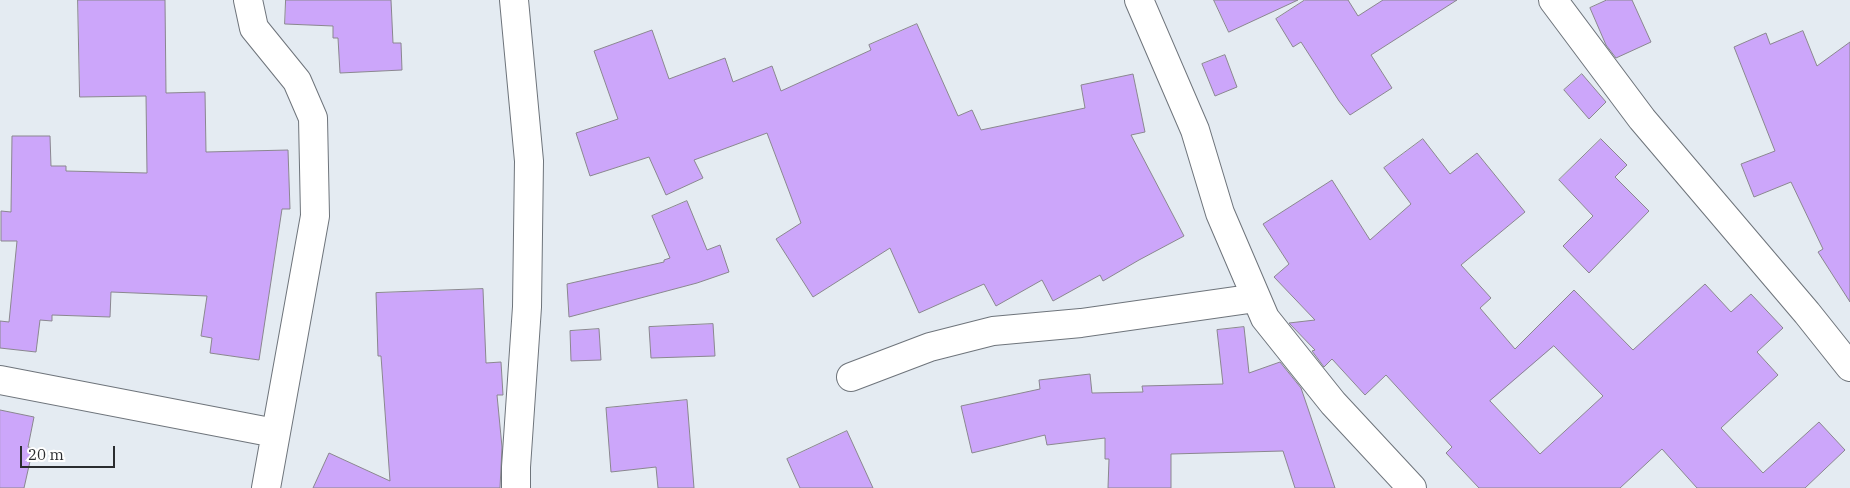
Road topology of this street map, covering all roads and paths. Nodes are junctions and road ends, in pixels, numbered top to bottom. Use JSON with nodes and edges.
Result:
{"nodes":[{"id":1,"x":248,"y":0,"type":"edge"},
{"id":2,"x":514,"y":0,"type":"edge"},
{"id":3,"x":1139,"y":0,"type":"edge"},
{"id":4,"x":1553,"y":0,"type":"edge"},
{"id":5,"x":1256,"y":298,"type":"junction"},
{"id":6,"x":1850,"y":367,"type":"edge"},
{"id":7,"x":851,"y":377,"type":"dead end"},
{"id":8,"x":0,"y":380,"type":"edge"},
{"id":9,"x":275,"y":433,"type":"junction"},
{"id":10,"x":266,"y":488,"type":"edge"},
{"id":11,"x":516,"y":488,"type":"edge"},
{"id":12,"x":1412,"y":488,"type":"edge"}],
"edges":[{"from":1,"to":9,"type":"street"},
{"from":2,"to":11,"type":"street"},
{"from":3,"to":5,"type":"street"},
{"from":4,"to":6,"type":"street"},
{"from":5,"to":7,"type":"street"},
{"from":5,"to":12,"type":"street"},
{"from":8,"to":9,"type":"street"},
{"from":9,"to":10,"type":"street"}]}
